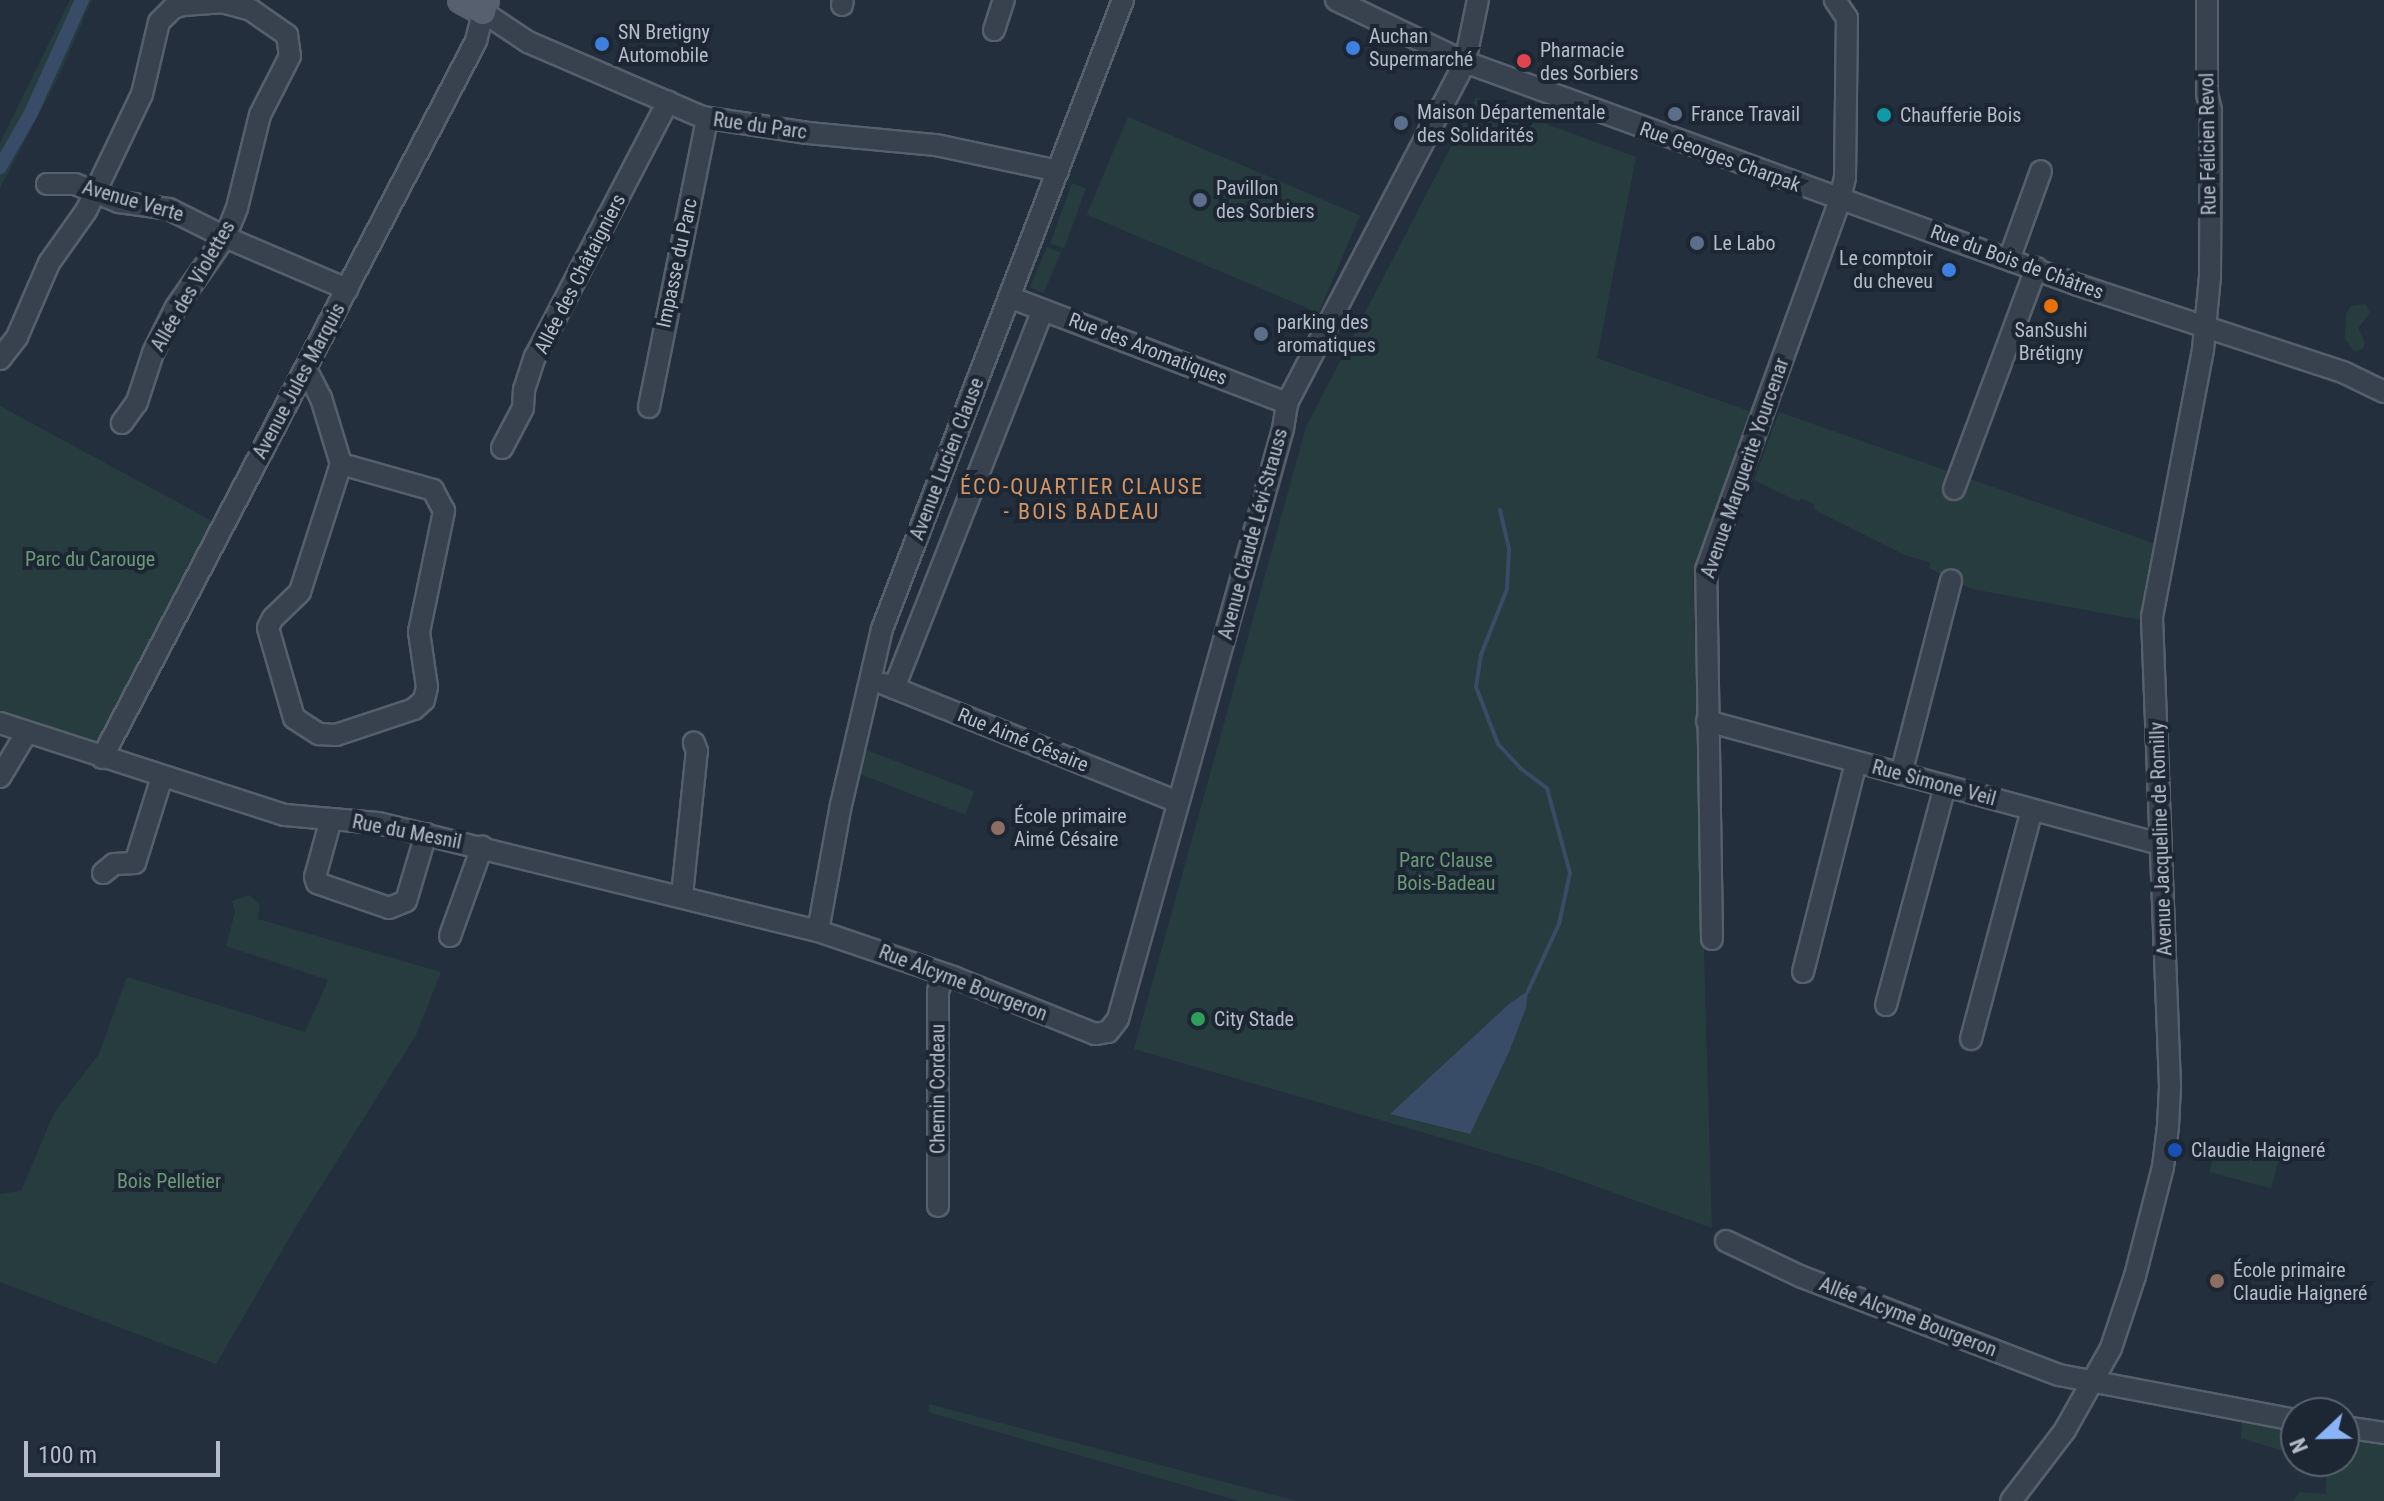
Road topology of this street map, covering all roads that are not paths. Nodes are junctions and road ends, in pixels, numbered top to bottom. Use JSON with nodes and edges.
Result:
{"nodes":[{"id":1,"x":461,"y":0,"type":"edge"},
{"id":2,"x":1004,"y":0,"type":"edge"},
{"id":3,"x":1123,"y":0,"type":"edge"},
{"id":4,"x":1336,"y":0,"type":"edge"},
{"id":5,"x":1478,"y":0,"type":"edge"},
{"id":6,"x":1835,"y":0,"type":"edge"},
{"id":7,"x":2207,"y":0,"type":"edge"},
{"id":8,"x":222,"y":1,"type":"edge"},
{"id":9,"x":484,"y":6,"type":"edge"},
{"id":10,"x":994,"y":30,"type":"dead end"},
{"id":11,"x":1465,"y":62,"type":"junction"},
{"id":12,"x":668,"y":102,"type":"junction"},
{"id":13,"x":707,"y":119,"type":"junction"},
{"id":14,"x":1058,"y":171,"type":"junction"},
{"id":15,"x":2041,"y":171,"type":"dead end"},
{"id":16,"x":47,"y":184,"type":"dead end"},
{"id":17,"x":95,"y":191,"type":"junction"},
{"id":18,"x":1840,"y":199,"type":"junction"},
{"id":19,"x":225,"y":237,"type":"junction"},
{"id":20,"x":2010,"y":257,"type":"junction"},
{"id":21,"x":2036,"y":268,"type":"junction"},
{"id":22,"x":2208,"y":288,"type":"joint"},
{"id":23,"x":347,"y":289,"type":"junction"},
{"id":24,"x":1009,"y":297,"type":"junction"},
{"id":25,"x":1043,"y":310,"type":"junction"},
{"id":26,"x":2204,"y":326,"type":"junction"},
{"id":27,"x":0,"y":359,"type":"edge"},
{"id":28,"x":306,"y":369,"type":"junction"},
{"id":29,"x":2384,"y":392,"type":"edge"},
{"id":30,"x":1287,"y":403,"type":"junction"},
{"id":31,"x":649,"y":407,"type":"dead end"},
{"id":32,"x":122,"y":423,"type":"dead end"},
{"id":33,"x":502,"y":448,"type":"dead end"},
{"id":34,"x":341,"y":464,"type":"junction"},
{"id":35,"x":1954,"y":489,"type":"dead end"},
{"id":36,"x":1951,"y":580,"type":"dead end"},
{"id":37,"x":869,"y":678,"type":"junction"},
{"id":38,"x":894,"y":688,"type":"junction"},
{"id":39,"x":1707,"y":721,"type":"junction"},
{"id":40,"x":0,"y":723,"type":"edge"},
{"id":41,"x":27,"y":732,"type":"junction"},
{"id":42,"x":694,"y":743,"type":"dead end"},
{"id":43,"x":102,"y":758,"type":"junction"},
{"id":44,"x":1856,"y":763,"type":"junction"},
{"id":45,"x":1901,"y":774,"type":"junction"},
{"id":46,"x":0,"y":777,"type":"edge"},
{"id":47,"x":162,"y":777,"type":"junction"},
{"id":48,"x":1945,"y":787,"type":"junction"},
{"id":49,"x":1177,"y":802,"type":"junction"},
{"id":50,"x":2032,"y":810,"type":"junction"},
{"id":51,"x":331,"y":819,"type":"junction"},
{"id":52,"x":426,"y":834,"type":"junction"},
{"id":53,"x":2160,"y":844,"type":"junction"},
{"id":54,"x":482,"y":847,"type":"junction"},
{"id":55,"x":103,"y":873,"type":"dead end"},
{"id":56,"x":682,"y":895,"type":"junction"},
{"id":57,"x":818,"y":931,"type":"junction"},
{"id":58,"x":450,"y":936,"type":"dead end"},
{"id":59,"x":1712,"y":939,"type":"dead end"},
{"id":60,"x":1803,"y":972,"type":"dead end"},
{"id":61,"x":945,"y":974,"type":"junction"},
{"id":62,"x":1886,"y":1005,"type":"dead end"},
{"id":63,"x":1108,"y":1032,"type":"joint"},
{"id":64,"x":1971,"y":1039,"type":"dead end"},
{"id":65,"x":938,"y":1206,"type":"dead end"},
{"id":66,"x":1726,"y":1241,"type":"dead end"},
{"id":67,"x":2093,"y":1383,"type":"junction"},
{"id":68,"x":2280,"y":1417,"type":"edge"},
{"id":69,"x":2360,"y":1429,"type":"edge"},
{"id":70,"x":2384,"y":1433,"type":"edge"},
{"id":71,"x":2011,"y":1501,"type":"edge"}],
"edges":[{"from":1,"to":9,"type":"main road"},
{"from":2,"to":10,"type":"street"},
{"from":3,"to":14,"type":"street","name":"Avenue Lucien Clause"},
{"from":4,"to":11,"type":"street","name":"Rue Georges Charpak"},
{"from":5,"to":11,"type":"street","name":"Avenue Claude Lévi-Strauss"},
{"from":6,"to":18,"type":"street"},
{"from":7,"to":22,"type":"street","name":"Rue Félicien Revol"},
{"from":8,"to":17,"type":"street"},
{"from":8,"to":19,"type":"street","name":"Allée des Violettes"},
{"from":9,"to":12,"type":"street","name":"Rue du Parc"},
{"from":9,"to":23,"type":"street","name":"Avenue Jules Marquis"},
{"from":11,"to":18,"type":"street","name":"Rue Georges Charpak"},
{"from":11,"to":30,"type":"street","name":"Avenue Claude Lévi-Strauss"},
{"from":12,"to":13,"type":"street","name":"Rue du Parc"},
{"from":12,"to":33,"type":"street","name":"Allée des Châtaigniers"},
{"from":13,"to":14,"type":"street","name":"Rue du Parc"},
{"from":13,"to":31,"type":"street","name":"Impasse du Parc"},
{"from":14,"to":24,"type":"street","name":"Avenue Lucien Clause"},
{"from":15,"to":20,"type":"street"},
{"from":16,"to":17,"type":"street","name":"Avenue Verte"},
{"from":17,"to":19,"type":"street","name":"Avenue Verte"},
{"from":17,"to":27,"type":"street"},
{"from":18,"to":20,"type":"street","name":"Rue du Bois de Châtres"},
{"from":18,"to":39,"type":"street","name":"Avenue Marguerite Yourcenar"},
{"from":19,"to":23,"type":"street","name":"Avenue Verte"},
{"from":19,"to":32,"type":"street","name":"Allée des Violettes"},
{"from":20,"to":21,"type":"street","name":"Rue du Bois de Châtres"},
{"from":21,"to":26,"type":"street","name":"Rue du Bois de Châtres"},
{"from":21,"to":35,"type":"street"},
{"from":22,"to":26,"type":"street","name":"Avenue Jacqueline de Romilly"},
{"from":23,"to":28,"type":"street","name":"Avenue Jules Marquis"},
{"from":24,"to":25,"type":"street","name":"Rue des Aromatiques"},
{"from":24,"to":37,"type":"street","name":"Avenue Lucien Clause"},
{"from":25,"to":30,"type":"street","name":"Rue des Aromatiques"},
{"from":25,"to":38,"type":"street"},
{"from":26,"to":29,"type":"street","name":"Rue du Bois de Châtres"},
{"from":26,"to":53,"type":"street","name":"Avenue Jacqueline de Romilly"},
{"from":28,"to":34,"type":"street"},
{"from":28,"to":43,"type":"street","name":"Avenue Jules Marquis"},
{"from":30,"to":49,"type":"street","name":"Avenue Claude Lévi-Strauss"},
{"from":34,"to":34,"type":"street"},
{"from":36,"to":45,"type":"street"},
{"from":37,"to":38,"type":"street","name":"Rue Aimé Césaire"},
{"from":37,"to":57,"type":"street","name":"Avenue Lucien Clause"},
{"from":38,"to":49,"type":"street","name":"Rue Aimé Césaire"},
{"from":39,"to":44,"type":"street","name":"Rue Simone Veil"},
{"from":39,"to":59,"type":"street","name":"Avenue Marguerite Yourcenar"},
{"from":40,"to":41,"type":"street","name":"Rue du Mesnil"},
{"from":41,"to":43,"type":"street","name":"Rue du Mesnil"},
{"from":41,"to":46,"type":"street"},
{"from":42,"to":56,"type":"street"},
{"from":43,"to":47,"type":"street","name":"Rue du Mesnil"},
{"from":44,"to":45,"type":"street","name":"Rue Simone Veil"},
{"from":44,"to":60,"type":"street"},
{"from":45,"to":48,"type":"street","name":"Rue Simone Veil"},
{"from":47,"to":51,"type":"street","name":"Rue du Mesnil"},
{"from":47,"to":55,"type":"street"},
{"from":48,"to":50,"type":"street","name":"Rue Simone Veil"},
{"from":48,"to":62,"type":"street"},
{"from":49,"to":63,"type":"street","name":"Avenue Claude Lévi-Strauss"},
{"from":50,"to":53,"type":"street","name":"Rue Simone Veil"},
{"from":50,"to":64,"type":"street"},
{"from":51,"to":52,"type":"street","name":"Rue du Mesnil"},
{"from":51,"to":52,"type":"street"},
{"from":52,"to":54,"type":"street","name":"Rue du Mesnil"},
{"from":53,"to":67,"type":"street","name":"Avenue Jacqueline de Romilly"},
{"from":54,"to":56,"type":"street","name":"Rue du Mesnil"},
{"from":54,"to":58,"type":"street"},
{"from":56,"to":57,"type":"street","name":"Rue du Mesnil"},
{"from":57,"to":61,"type":"street","name":"Rue Alcyme Bourgeron"},
{"from":61,"to":63,"type":"street","name":"Rue Alcyme Bourgeron"},
{"from":61,"to":65,"type":"street","name":"Chemin Cordeau"},
{"from":66,"to":67,"type":"street","name":"Allée Alcyme Bourgeron"},
{"from":67,"to":68,"type":"street","name":"Allée Alcyme Bourgeron"},
{"from":67,"to":71,"type":"street","name":"Avenue Jacqueline de Romilly"},
{"from":69,"to":70,"type":"street"}]}
